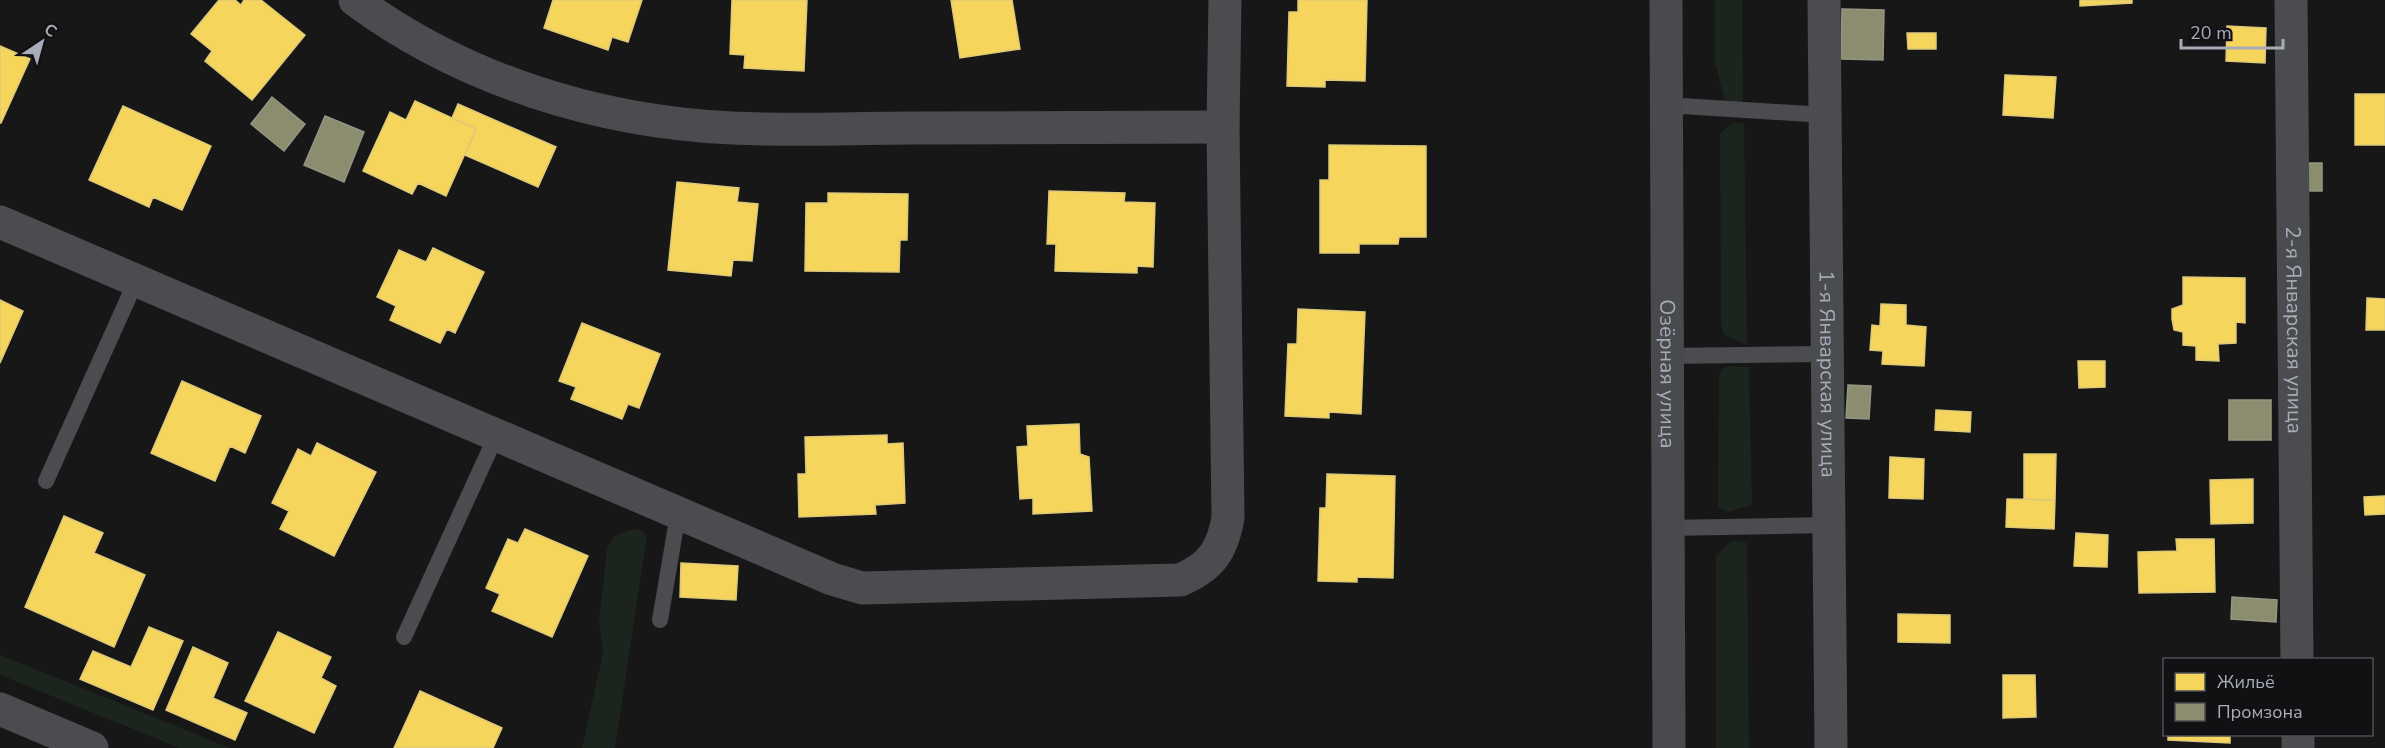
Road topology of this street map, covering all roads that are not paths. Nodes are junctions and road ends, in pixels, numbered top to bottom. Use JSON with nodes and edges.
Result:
{"nodes":[{"id":1,"x":355,"y":0,"type":"edge"},
{"id":2,"x":1225,"y":0,"type":"edge"},
{"id":3,"x":1666,"y":0,"type":"edge"},
{"id":4,"x":1824,"y":0,"type":"edge"},
{"id":5,"x":2291,"y":0,"type":"edge"},
{"id":6,"x":1666,"y":105,"type":"junction"},
{"id":7,"x":1825,"y":115,"type":"junction"},
{"id":8,"x":1223,"y":127,"type":"junction"},
{"id":9,"x":0,"y":222,"type":"edge"},
{"id":10,"x":136,"y":281,"type":"junction"},
{"id":11,"x":1826,"y":354,"type":"junction"},
{"id":12,"x":1667,"y":356,"type":"junction"},
{"id":13,"x":496,"y":436,"type":"junction"},
{"id":14,"x":46,"y":481,"type":"dead end"},
{"id":15,"x":678,"y":514,"type":"junction"},
{"id":16,"x":1828,"y":525,"type":"junction"},
{"id":17,"x":1667,"y":528,"type":"junction"},
{"id":18,"x":660,"y":620,"type":"dead end"},
{"id":19,"x":404,"y":637,"type":"dead end"},
{"id":20,"x":2297,"y":658,"type":"edge"},
{"id":21,"x":0,"y":709,"type":"edge"},
{"id":22,"x":92,"y":748,"type":"edge"},
{"id":23,"x":1669,"y":748,"type":"edge"},
{"id":24,"x":1831,"y":748,"type":"edge"}],
"edges":[{"from":1,"to":8,"type":"street"},
{"from":2,"to":8,"type":"street"},
{"from":3,"to":6,"type":"main road","name":"Озёрная улица"},
{"from":4,"to":7,"type":"street","name":"1-я Январская улица"},
{"from":5,"to":20,"type":"street","name":"2-я Январская улица"},
{"from":6,"to":7,"type":"lane"},
{"from":6,"to":12,"type":"main road","name":"Озёрная улица"},
{"from":7,"to":11,"type":"street","name":"1-я Январская улица"},
{"from":8,"to":15,"type":"street"},
{"from":9,"to":10,"type":"street"},
{"from":10,"to":13,"type":"street"},
{"from":10,"to":14,"type":"lane"},
{"from":11,"to":12,"type":"lane"},
{"from":11,"to":16,"type":"street","name":"1-я Январская улица"},
{"from":12,"to":17,"type":"main road","name":"Озёрная улица"},
{"from":13,"to":15,"type":"street"},
{"from":13,"to":19,"type":"lane"},
{"from":15,"to":18,"type":"lane"},
{"from":16,"to":17,"type":"lane"},
{"from":16,"to":24,"type":"street","name":"1-я Январская улица"},
{"from":17,"to":23,"type":"main road","name":"Озёрная улица"},
{"from":21,"to":22,"type":"street"}]}
